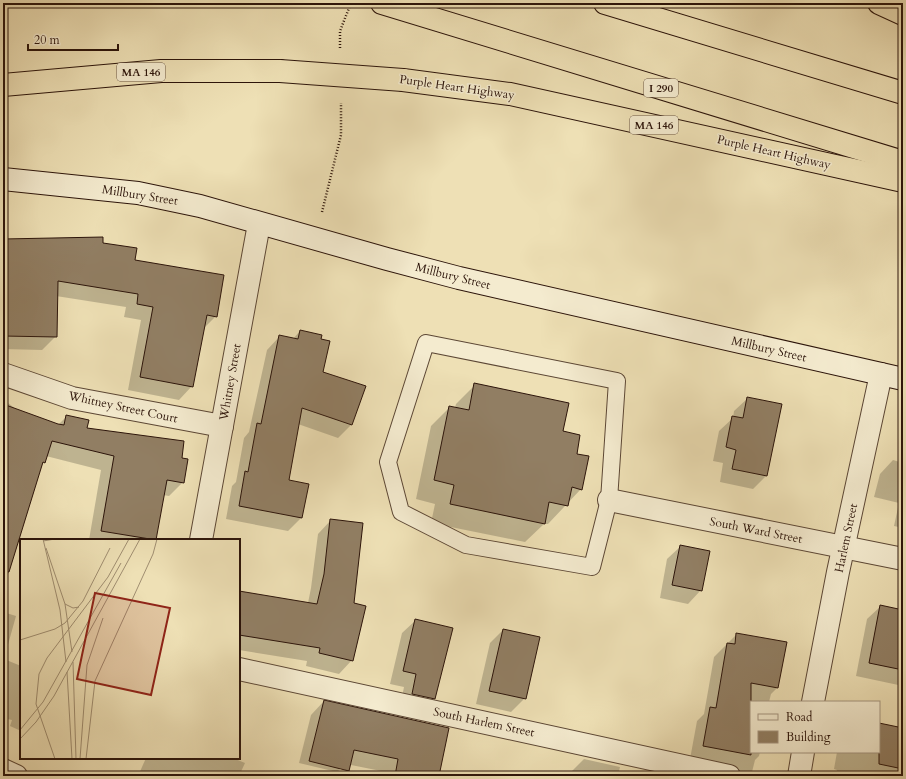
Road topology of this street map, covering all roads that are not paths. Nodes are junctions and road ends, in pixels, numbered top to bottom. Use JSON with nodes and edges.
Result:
{"nodes":[{"id":1,"x":382,"y":3,"type":"edge"},
{"id":2,"x":605,"y":3,"type":"edge"},
{"id":3,"x":879,"y":3,"type":"edge"},
{"id":4,"x":903,"y":14,"type":"edge"},
{"id":5,"x":3,"y":84,"type":"edge"},
{"id":6,"x":903,"y":93,"type":"edge"},
{"id":7,"x":903,"y":162,"type":"edge"},
{"id":8,"x":3,"y":179,"type":"edge"},
{"id":9,"x":903,"y":181,"type":"edge"},
{"id":10,"x":259,"y":224,"type":"junction"},
{"id":11,"x":3,"y":374,"type":"edge"},
{"id":12,"x":881,"y":374,"type":"junction"},
{"id":13,"x":903,"y":379,"type":"edge"},
{"id":14,"x":222,"y":426,"type":"junction"},
{"id":15,"x":609,"y":500,"type":"junction"},
{"id":16,"x":200,"y":539,"type":"edge"},
{"id":17,"x":844,"y":547,"type":"junction"},
{"id":18,"x":903,"y":559,"type":"edge"},
{"id":19,"x":240,"y":669,"type":"edge"},
{"id":20,"x":813,"y":701,"type":"edge"},
{"id":21,"x":803,"y":753,"type":"edge"},
{"id":22,"x":3,"y":770,"type":"edge"},
{"id":23,"x":16,"y":776,"type":"edge"},
{"id":24,"x":729,"y":776,"type":"edge"},
{"id":25,"x":799,"y":776,"type":"edge"}],
"edges":[{"from":1,"to":7,"type":"highway","number":"I 290"},
{"from":2,"to":6,"type":"highway"},
{"from":3,"to":4,"type":"highway"},
{"from":5,"to":9,"type":"highway","name":"Purple Heart Highway","number":"MA 146","bridge":true},
{"from":8,"to":10,"type":"street","name":"Millbury Street"},
{"from":10,"to":12,"type":"street","name":"Millbury Street"},
{"from":10,"to":14,"type":"street","name":"Whitney Street"},
{"from":11,"to":14,"type":"street","name":"Whitney Street Court"},
{"from":12,"to":13,"type":"street","name":"Millbury Street"},
{"from":12,"to":17,"type":"street","name":"Harlem Street"},
{"from":14,"to":16,"type":"street","name":"Whitney Street"},
{"from":15,"to":15,"type":"lane"},
{"from":15,"to":17,"type":"street","name":"South Ward Street"},
{"from":17,"to":18,"type":"street","name":"South Ward Street"},
{"from":17,"to":20,"type":"street","name":"Harlem Street"},
{"from":19,"to":24,"type":"street","name":"South Harlem Street"},
{"from":21,"to":25,"type":"street"},
{"from":22,"to":23,"type":"street"}]}
